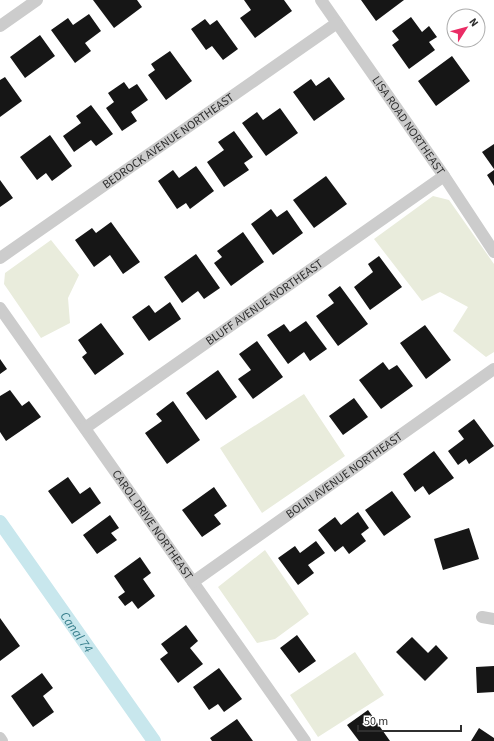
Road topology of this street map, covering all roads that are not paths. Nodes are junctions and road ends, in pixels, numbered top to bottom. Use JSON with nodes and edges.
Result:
{"nodes":[{"id":1,"x":37,"y":0,"type":"edge"},
{"id":2,"x":321,"y":0,"type":"edge"},
{"id":3,"x":337,"y":23,"type":"junction"},
{"id":4,"x":0,"y":26,"type":"edge"},
{"id":5,"x":444,"y":176,"type":"junction"},
{"id":6,"x":494,"y":252,"type":"edge"},
{"id":7,"x":0,"y":258,"type":"edge"},
{"id":8,"x":0,"y":308,"type":"edge"},
{"id":9,"x":494,"y":369,"type":"edge"},
{"id":10,"x":85,"y":428,"type":"junction"},
{"id":11,"x":193,"y":582,"type":"junction"},
{"id":12,"x":0,"y":738,"type":"edge"},
{"id":13,"x":2,"y":741,"type":"edge"},
{"id":14,"x":305,"y":741,"type":"edge"}],
"edges":[{"from":1,"to":4,"type":"street"},
{"from":2,"to":3,"type":"street","name":"LISA ROAD NORTHEAST"},
{"from":3,"to":5,"type":"street","name":"LISA ROAD NORTHEAST"},
{"from":3,"to":7,"type":"street","name":"BEDROCK AVENUE NORTHEAST"},
{"from":5,"to":6,"type":"street","name":"LISA ROAD NORTHEAST"},
{"from":5,"to":10,"type":"street","name":"BLUFF AVENUE NORTHEAST"},
{"from":8,"to":10,"type":"street","name":"CAROL DRIVE NORTHEAST"},
{"from":9,"to":11,"type":"street","name":"BOLIN AVENUE NORTHEAST"},
{"from":10,"to":11,"type":"street","name":"CAROL DRIVE NORTHEAST"},
{"from":11,"to":14,"type":"street","name":"CAROL DRIVE NORTHEAST"},
{"from":12,"to":13,"type":"street"}]}
